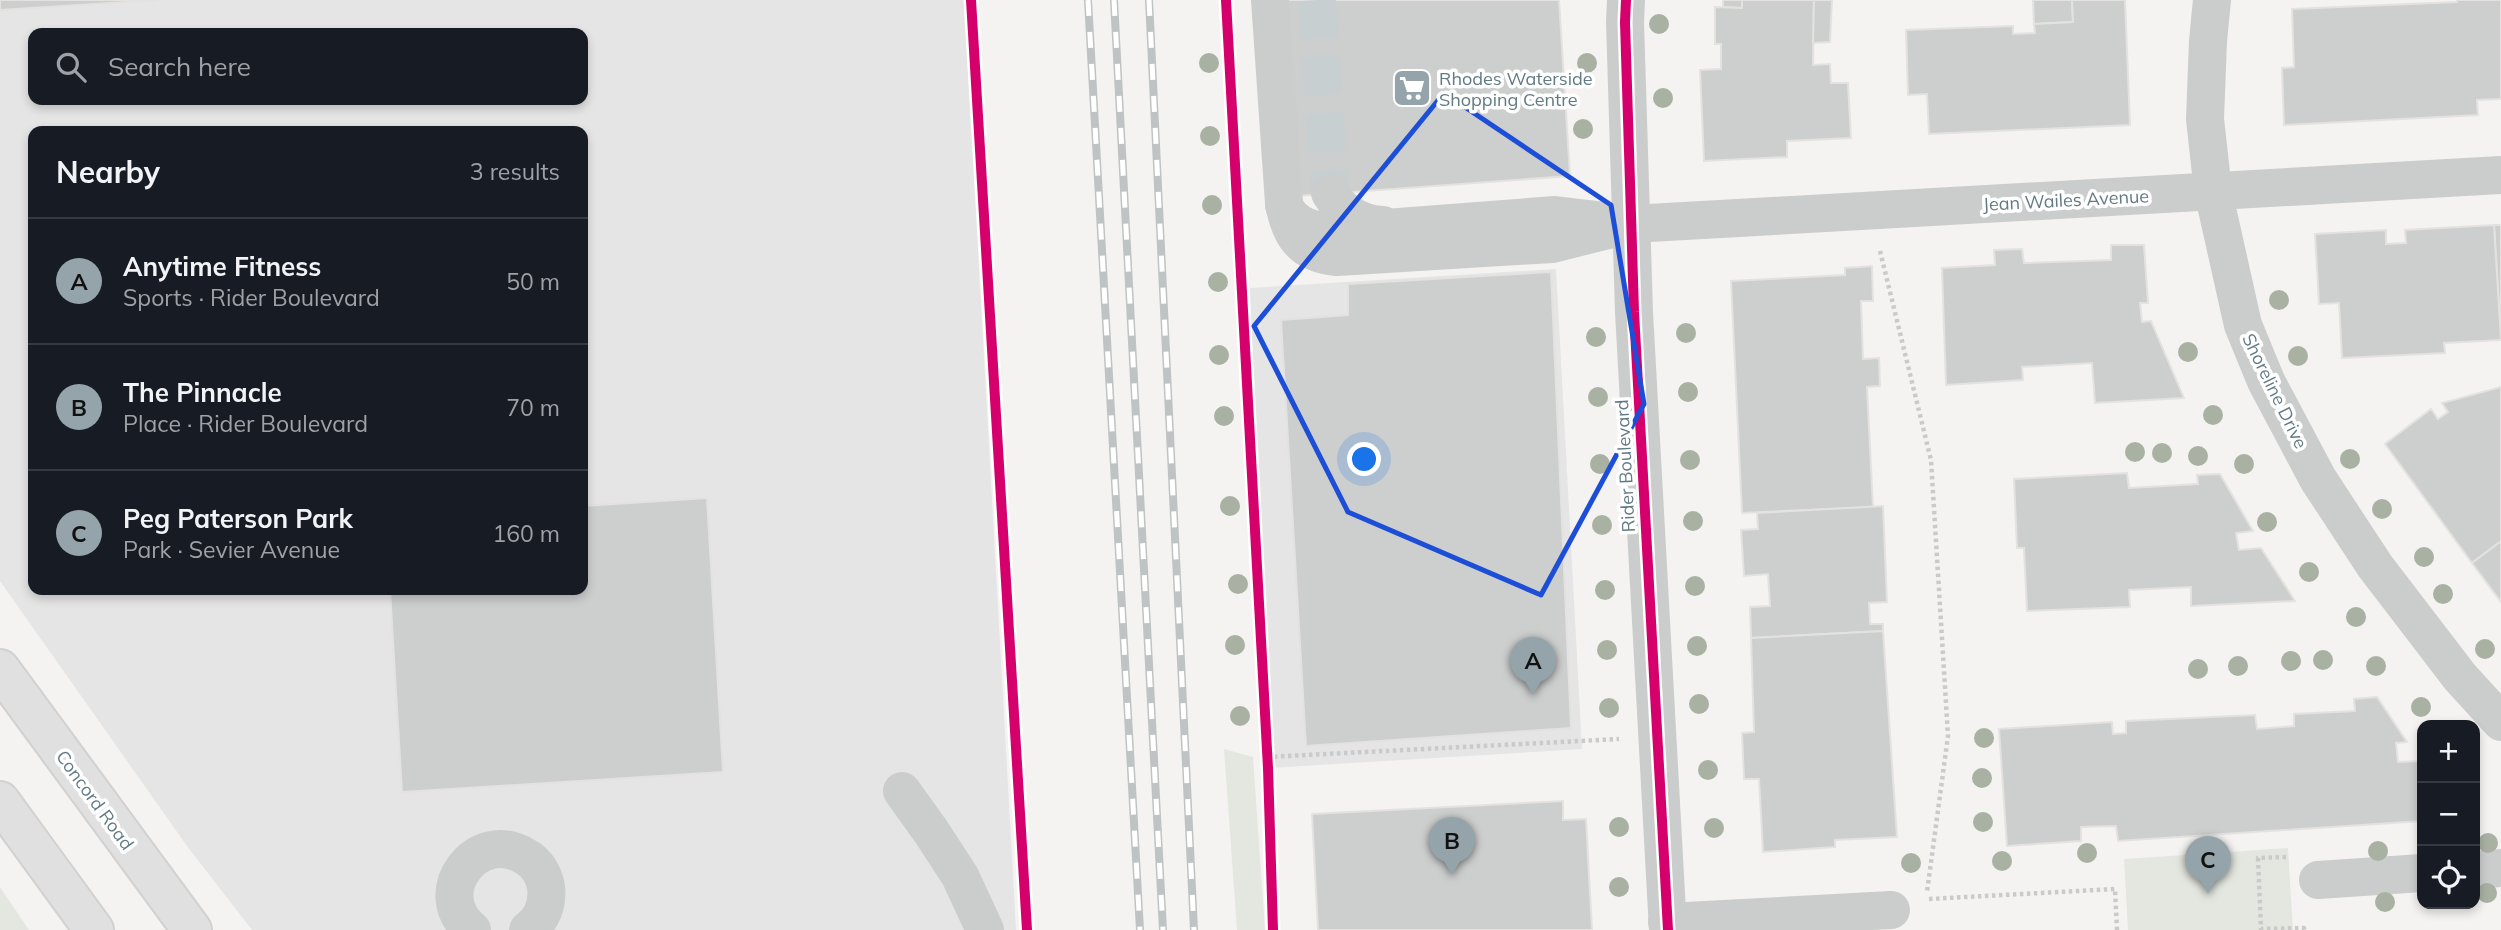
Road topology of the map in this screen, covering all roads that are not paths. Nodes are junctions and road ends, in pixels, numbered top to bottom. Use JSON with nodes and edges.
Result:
{"nodes":[{"id":1,"x":1270,"y":0,"type":"edge"},
{"id":2,"x":1626,"y":0,"type":"edge"},
{"id":3,"x":2212,"y":0,"type":"edge"},
{"id":4,"x":2501,"y":175,"type":"edge"},
{"id":5,"x":2213,"y":191,"type":"junction"},
{"id":6,"x":1330,"y":193,"type":"tunnel mouth"},
{"id":7,"x":1284,"y":205,"type":"junction"},
{"id":8,"x":1630,"y":224,"type":"junction"},
{"id":9,"x":1396,"y":225,"type":"junction"},
{"id":10,"x":0,"y":669,"type":"edge"},
{"id":11,"x":2501,"y":722,"type":"edge"},
{"id":12,"x":902,"y":791,"type":"dead end"},
{"id":13,"x":0,"y":801,"type":"edge"},
{"id":14,"x":2307,"y":868,"type":"road end"},
{"id":15,"x":2501,"y":868,"type":"edge"},
{"id":16,"x":2480,"y":870,"type":"edge"},
{"id":17,"x":2417,"y":873,"type":"edge"},
{"id":18,"x":1891,"y":910,"type":"dead end"},
{"id":19,"x":1668,"y":926,"type":"edge"},
{"id":20,"x":94,"y":930,"type":"edge"},
{"id":21,"x":192,"y":930,"type":"edge"},
{"id":22,"x":472,"y":930,"type":"edge"},
{"id":23,"x":528,"y":930,"type":"edge"},
{"id":24,"x":985,"y":930,"type":"edge"}],
"edges":[{"from":1,"to":7,"type":"street"},
{"from":2,"to":8,"type":"street","name":"Rider Boulevard"},
{"from":3,"to":5,"type":"street","name":"Shoreline Drive"},
{"from":4,"to":5,"type":"street","name":"Jean Wailes Avenue"},
{"from":5,"to":8,"type":"street","name":"Jean Wailes Avenue"},
{"from":5,"to":11,"type":"street","name":"Shoreline Drive"},
{"from":6,"to":9,"type":"street"},
{"from":7,"to":8,"type":"street"},
{"from":7,"to":9,"type":"street"},
{"from":8,"to":9,"type":"street"},
{"from":8,"to":19,"type":"street","name":"Rider Boulevard"},
{"from":10,"to":21,"type":"highway","name":"Concord Road"},
{"from":12,"to":24,"type":"street"},
{"from":13,"to":20,"type":"highway"},
{"from":14,"to":17,"type":"street"},
{"from":15,"to":16,"type":"street"},
{"from":18,"to":19,"type":"street"},
{"from":22,"to":23,"type":"street"}]}
